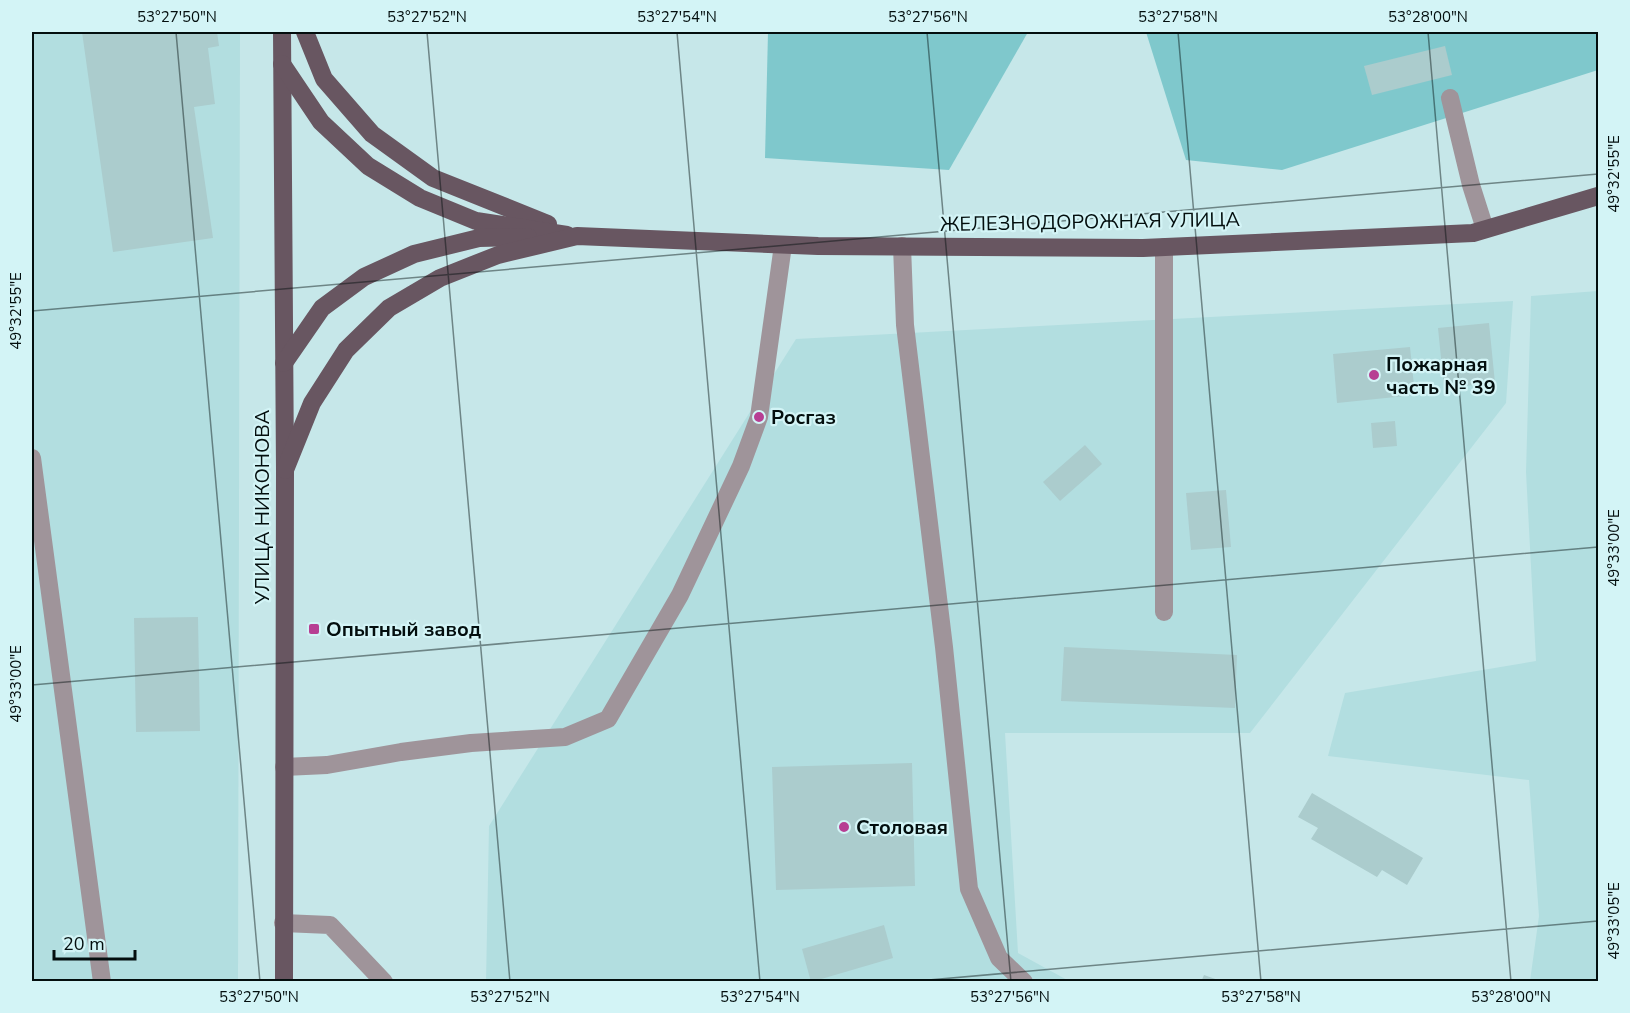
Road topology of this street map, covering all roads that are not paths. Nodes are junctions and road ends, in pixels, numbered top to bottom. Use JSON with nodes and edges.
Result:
{"nodes":[{"id":1,"x":282,"y":32,"type":"edge"},
{"id":2,"x":305,"y":32,"type":"edge"},
{"id":3,"x":282,"y":64,"type":"junction"},
{"id":4,"x":1450,"y":98,"type":"dead end"},
{"id":5,"x":1599,"y":196,"type":"edge"},
{"id":6,"x":1485,"y":229,"type":"junction"},
{"id":7,"x":578,"y":236,"type":"junction"},
{"id":8,"x":783,"y":245,"type":"junction"},
{"id":9,"x":902,"y":246,"type":"junction"},
{"id":10,"x":1164,"y":247,"type":"junction"},
{"id":11,"x":284,"y":363,"type":"junction"},
{"id":12,"x":32,"y":458,"type":"edge"},
{"id":13,"x":285,"y":470,"type":"junction"},
{"id":14,"x":1164,"y":612,"type":"dead end"},
{"id":15,"x":284,"y":767,"type":"junction"},
{"id":16,"x":283,"y":923,"type":"junction"},
{"id":17,"x":102,"y":981,"type":"edge"},
{"id":18,"x":284,"y":981,"type":"edge"},
{"id":19,"x":384,"y":981,"type":"edge"},
{"id":20,"x":1024,"y":981,"type":"edge"}],
"edges":[{"from":1,"to":3,"type":"main road","name":"УЛИЦА НИКОНОВА"},
{"from":2,"to":7,"type":"main road","name":"ЖЕЛЕЗНОДОРОЖНАЯ УЛИЦА"},
{"from":3,"to":7,"type":"main road"},
{"from":3,"to":11,"type":"main road","name":"УЛИЦА НИКОНОВА"},
{"from":4,"to":6,"type":"lane"},
{"from":5,"to":6,"type":"main road","name":"ЖЕЛЕЗНОДОРОЖНАЯ УЛИЦА"},
{"from":6,"to":10,"type":"main road","name":"ЖЕЛЕЗНОДОРОЖНАЯ УЛИЦА"},
{"from":7,"to":8,"type":"main road","name":"ЖЕЛЕЗНОДОРОЖНАЯ УЛИЦА"},
{"from":7,"to":11,"type":"main road"},
{"from":7,"to":13,"type":"main road","name":"ЖЕЛЕЗНОДОРОЖНАЯ УЛИЦА"},
{"from":8,"to":9,"type":"main road","name":"ЖЕЛЕЗНОДОРОЖНАЯ УЛИЦА"},
{"from":8,"to":15,"type":"lane"},
{"from":9,"to":10,"type":"main road","name":"ЖЕЛЕЗНОДОРОЖНАЯ УЛИЦА"},
{"from":9,"to":20,"type":"lane"},
{"from":10,"to":14,"type":"lane"},
{"from":11,"to":13,"type":"main road","name":"УЛИЦА НИКОНОВА"},
{"from":12,"to":17,"type":"lane"},
{"from":13,"to":15,"type":"main road","name":"УЛИЦА НИКОНОВА"},
{"from":15,"to":16,"type":"main road","name":"УЛИЦА НИКОНОВА"},
{"from":16,"to":18,"type":"main road","name":"УЛИЦА НИКОНОВА"},
{"from":16,"to":19,"type":"lane"}]}
